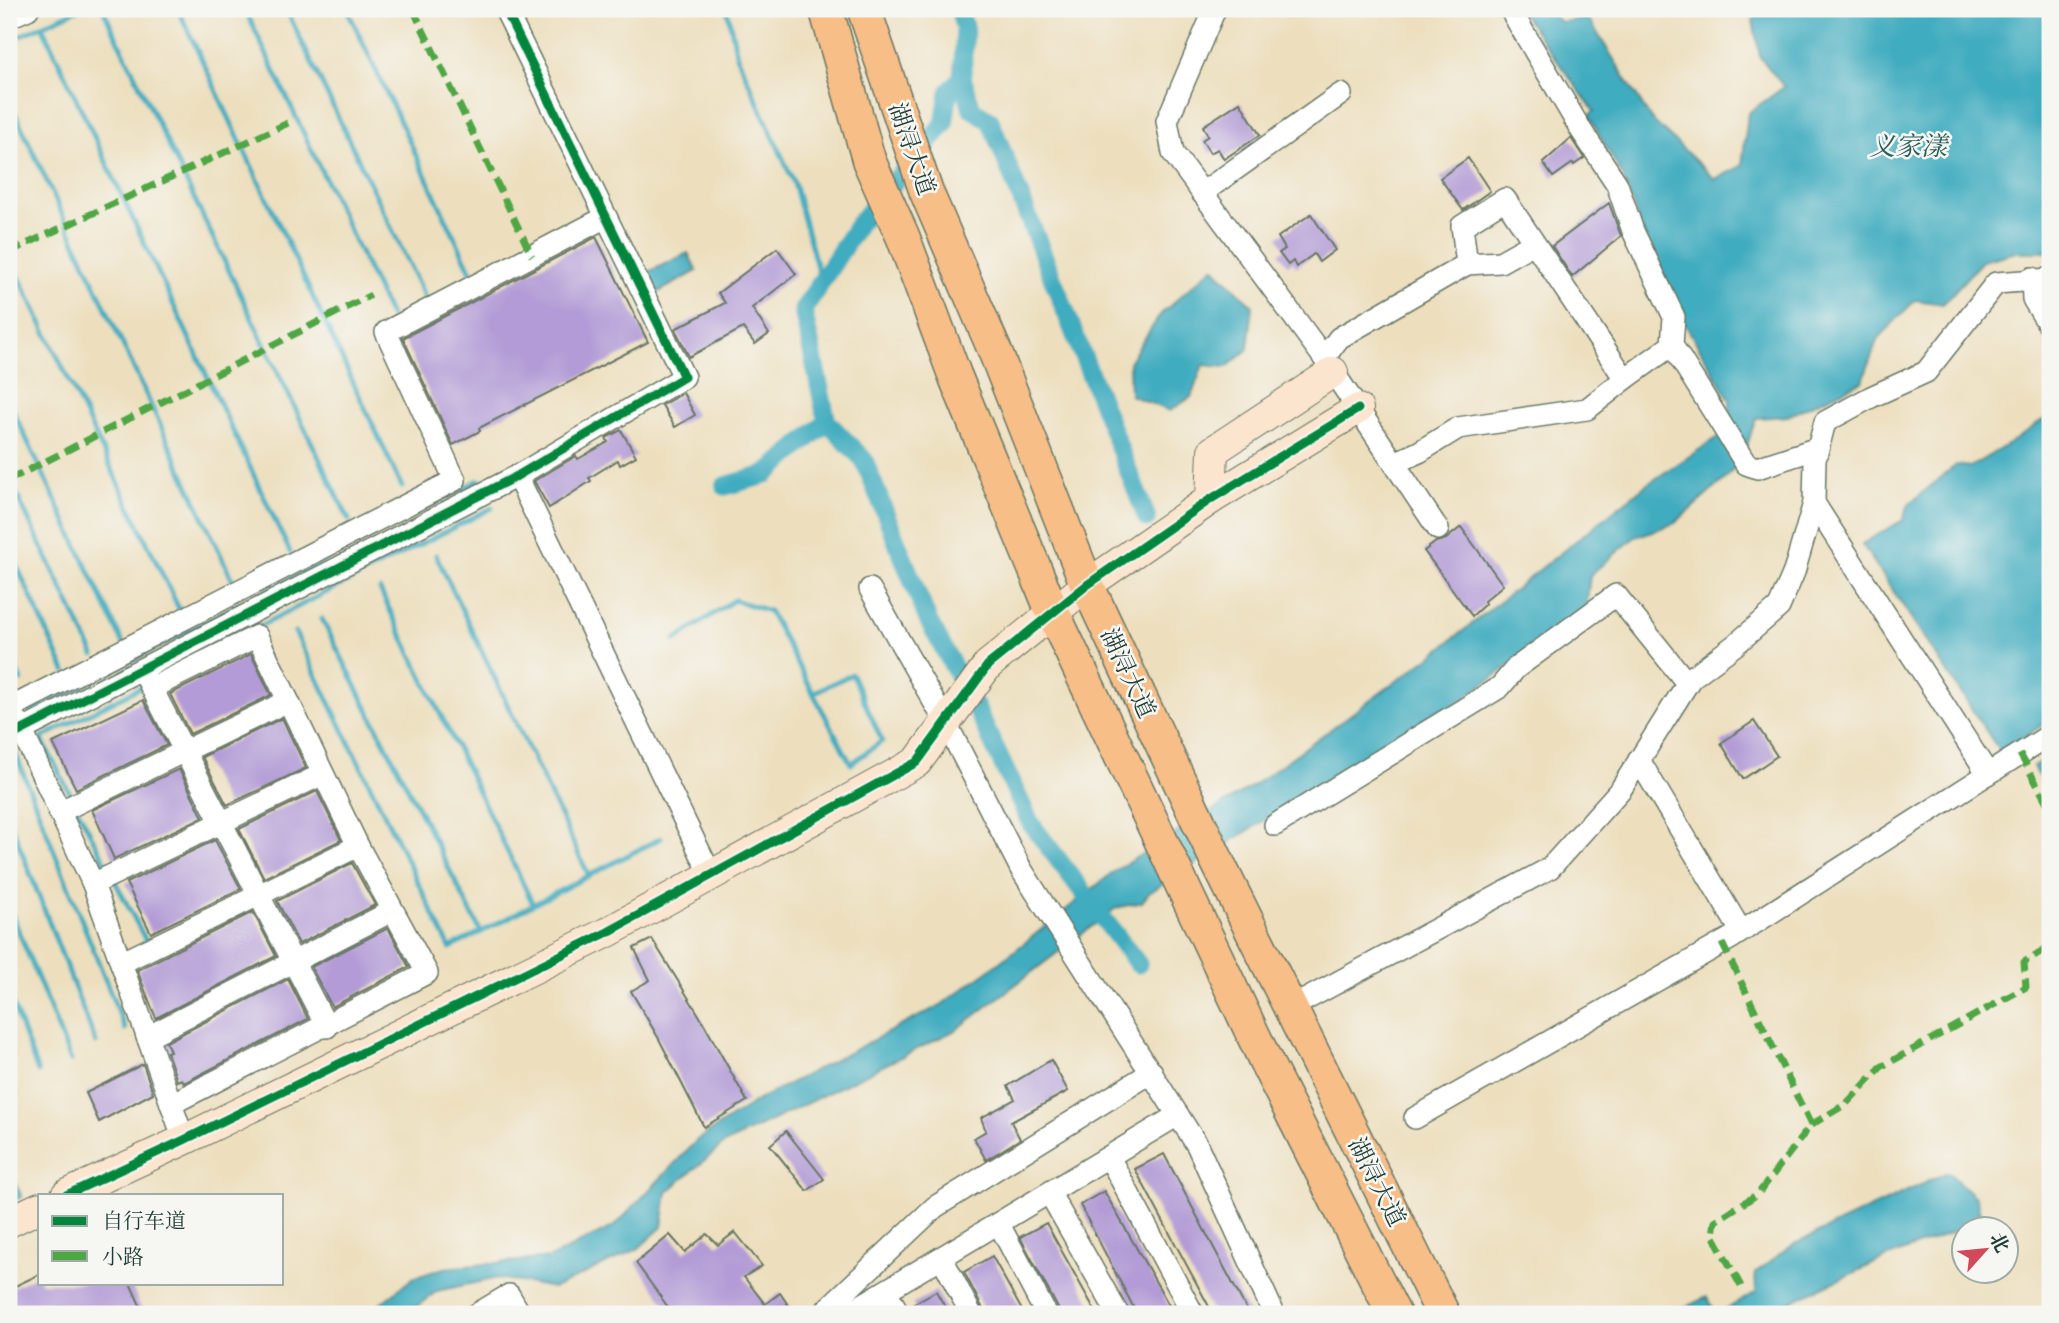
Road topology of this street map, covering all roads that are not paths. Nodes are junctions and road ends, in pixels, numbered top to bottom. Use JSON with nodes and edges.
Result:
{"nodes":[{"id":1,"x":28,"y":9,"type":"edge"},
{"id":2,"x":505,"y":9,"type":"edge"},
{"id":3,"x":826,"y":9,"type":"edge"},
{"id":4,"x":864,"y":9,"type":"edge"},
{"id":5,"x":1215,"y":9,"type":"edge"},
{"id":6,"x":1510,"y":9,"type":"edge"},
{"id":7,"x":9,"y":17,"type":"edge"},
{"id":8,"x":1341,"y":94,"type":"dead end"},
{"id":9,"x":1202,"y":193,"type":"junction"},
{"id":10,"x":606,"y":217,"type":"junction"},
{"id":11,"x":1534,"y":243,"type":"junction"},
{"id":12,"x":1467,"y":264,"type":"junction"},
{"id":13,"x":2041,"y":278,"type":"edge"},
{"id":14,"x":2050,"y":327,"type":"edge"},
{"id":15,"x":1672,"y":345,"type":"junction"},
{"id":16,"x":1329,"y":365,"type":"junction"},
{"id":17,"x":1625,"y":379,"type":"junction"},
{"id":18,"x":1358,"y":409,"type":"junction"},
{"id":19,"x":1818,"y":448,"type":"junction"},
{"id":20,"x":1394,"y":463,"type":"junction"},
{"id":21,"x":517,"y":475,"type":"junction"},
{"id":22,"x":1211,"y":499,"type":"junction"},
{"id":23,"x":1814,"y":503,"type":"junction"},
{"id":24,"x":1438,"y":529,"type":"dead end"},
{"id":25,"x":1087,"y":585,"type":"junction"},
{"id":26,"x":870,"y":589,"type":"dead end"},
{"id":27,"x":1053,"y":613,"type":"junction"},
{"id":28,"x":147,"y":678,"type":"junction"},
{"id":29,"x":1687,"y":683,"type":"junction"},
{"id":30,"x":288,"y":701,"type":"junction"},
{"id":31,"x":10,"y":703,"type":"edge"},
{"id":32,"x":946,"y":723,"type":"junction"},
{"id":33,"x":15,"y":734,"type":"edge"},
{"id":34,"x":2050,"y":735,"type":"edge"},
{"id":35,"x":184,"y":751,"type":"junction"},
{"id":36,"x":1639,"y":760,"type":"junction"},
{"id":37,"x":323,"y":774,"type":"junction"},
{"id":38,"x":1988,"y":774,"type":"junction"},
{"id":39,"x":59,"y":812,"type":"junction"},
{"id":40,"x":222,"y":823,"type":"junction"},
{"id":41,"x":1275,"y":825,"type":"dead end"},
{"id":42,"x":358,"y":846,"type":"junction"},
{"id":43,"x":711,"y":875,"type":"junction"},
{"id":44,"x":93,"y":884,"type":"junction"},
{"id":45,"x":259,"y":895,"type":"junction"},
{"id":46,"x":391,"y":911,"type":"junction"},
{"id":47,"x":1741,"y":931,"type":"junction"},
{"id":48,"x":293,"y":962,"type":"junction"},
{"id":49,"x":121,"y":963,"type":"junction"},
{"id":50,"x":1290,"y":1008,"type":"junction"},
{"id":51,"x":327,"y":1026,"type":"junction"},
{"id":52,"x":147,"y":1037,"type":"junction"},
{"id":53,"x":1152,"y":1072,"type":"junction"},
{"id":54,"x":171,"y":1104,"type":"junction"},
{"id":55,"x":1178,"y":1115,"type":"junction"},
{"id":56,"x":1415,"y":1118,"type":"dead end"},
{"id":57,"x":184,"y":1140,"type":"junction"},
{"id":58,"x":1109,"y":1157,"type":"junction"},
{"id":59,"x":68,"y":1194,"type":"edge"},
{"id":60,"x":1050,"y":1194,"type":"junction"},
{"id":61,"x":38,"y":1208,"type":"edge"},
{"id":62,"x":9,"y":1222,"type":"edge"},
{"id":63,"x":999,"y":1224,"type":"junction"},
{"id":64,"x":942,"y":1258,"type":"junction"},
{"id":65,"x":886,"y":1291,"type":"junction"},
{"id":66,"x":477,"y":1314,"type":"edge"},
{"id":67,"x":520,"y":1314,"type":"edge"},
{"id":68,"x":828,"y":1314,"type":"edge"},
{"id":69,"x":847,"y":1314,"type":"edge"},
{"id":70,"x":899,"y":1314,"type":"edge"},
{"id":71,"x":971,"y":1314,"type":"edge"},
{"id":72,"x":1046,"y":1314,"type":"edge"},
{"id":73,"x":1118,"y":1314,"type":"edge"},
{"id":74,"x":1193,"y":1314,"type":"edge"},
{"id":75,"x":1274,"y":1314,"type":"edge"},
{"id":76,"x":1394,"y":1314,"type":"edge"},
{"id":77,"x":1443,"y":1314,"type":"edge"}],
"edges":[{"from":1,"to":7,"type":"street"},
{"from":2,"to":10,"type":"street"},
{"from":3,"to":27,"type":"main road","name":"湖浔大道"},
{"from":4,"to":25,"type":"main road","name":"湖浔大道"},
{"from":5,"to":9,"type":"street"},
{"from":6,"to":15,"type":"street"},
{"from":8,"to":9,"type":"street"},
{"from":9,"to":16,"type":"street"},
{"from":10,"to":21,"type":"street"},
{"from":10,"to":31,"type":"street"},
{"from":11,"to":12,"type":"street"},
{"from":11,"to":12,"type":"street"},
{"from":11,"to":17,"type":"street"},
{"from":12,"to":16,"type":"street"},
{"from":13,"to":14,"type":"street"},
{"from":13,"to":19,"type":"street"},
{"from":15,"to":17,"type":"street"},
{"from":15,"to":19,"type":"street"},
{"from":16,"to":18,"type":"street"},
{"from":16,"to":22,"type":"street"},
{"from":17,"to":20,"type":"street"},
{"from":18,"to":20,"type":"street"},
{"from":18,"to":22,"type":"street"},
{"from":19,"to":23,"type":"street"},
{"from":20,"to":24,"type":"street"},
{"from":21,"to":28,"type":"street"},
{"from":21,"to":43,"type":"street"},
{"from":22,"to":25,"type":"street"},
{"from":23,"to":29,"type":"street"},
{"from":23,"to":38,"type":"street"},
{"from":25,"to":27,"type":"street"},
{"from":25,"to":50,"type":"main road","name":"湖浔大道"},
{"from":26,"to":32,"type":"street"},
{"from":27,"to":32,"type":"street"},
{"from":27,"to":76,"type":"main road","name":"湖浔大道"},
{"from":28,"to":30,"type":"street"},
{"from":28,"to":33,"type":"street"},
{"from":28,"to":35,"type":"street"},
{"from":29,"to":36,"type":"street"},
{"from":29,"to":41,"type":"street"},
{"from":30,"to":35,"type":"street"},
{"from":30,"to":37,"type":"street"},
{"from":31,"to":33,"type":"street"},
{"from":32,"to":43,"type":"street"},
{"from":32,"to":53,"type":"street"},
{"from":33,"to":39,"type":"street"},
{"from":34,"to":38,"type":"street"},
{"from":35,"to":39,"type":"street"},
{"from":35,"to":40,"type":"street"},
{"from":36,"to":47,"type":"street"},
{"from":36,"to":50,"type":"street"},
{"from":37,"to":40,"type":"street"},
{"from":37,"to":42,"type":"street"},
{"from":38,"to":47,"type":"street"},
{"from":39,"to":44,"type":"street"},
{"from":40,"to":44,"type":"street"},
{"from":40,"to":45,"type":"street"},
{"from":42,"to":45,"type":"street"},
{"from":42,"to":46,"type":"street"},
{"from":43,"to":57,"type":"street"},
{"from":44,"to":49,"type":"street"},
{"from":45,"to":48,"type":"street"},
{"from":45,"to":49,"type":"street"},
{"from":46,"to":48,"type":"street"},
{"from":46,"to":51,"type":"street"},
{"from":47,"to":56,"type":"street"},
{"from":48,"to":51,"type":"street"},
{"from":48,"to":52,"type":"street"},
{"from":49,"to":52,"type":"street"},
{"from":50,"to":77,"type":"main road","name":"湖浔大道"},
{"from":51,"to":54,"type":"street"},
{"from":52,"to":54,"type":"street"},
{"from":53,"to":55,"type":"street"},
{"from":53,"to":68,"type":"street"},
{"from":54,"to":57,"type":"street"},
{"from":55,"to":58,"type":"street"},
{"from":55,"to":75,"type":"street"},
{"from":57,"to":59,"type":"street"},
{"from":58,"to":60,"type":"street"},
{"from":58,"to":74,"type":"street"},
{"from":60,"to":63,"type":"street"},
{"from":60,"to":73,"type":"street"},
{"from":61,"to":62,"type":"street"},
{"from":63,"to":64,"type":"street"},
{"from":63,"to":72,"type":"street"},
{"from":64,"to":65,"type":"street"},
{"from":64,"to":71,"type":"street"},
{"from":65,"to":69,"type":"street"},
{"from":65,"to":70,"type":"street"},
{"from":66,"to":67,"type":"street"}]}
